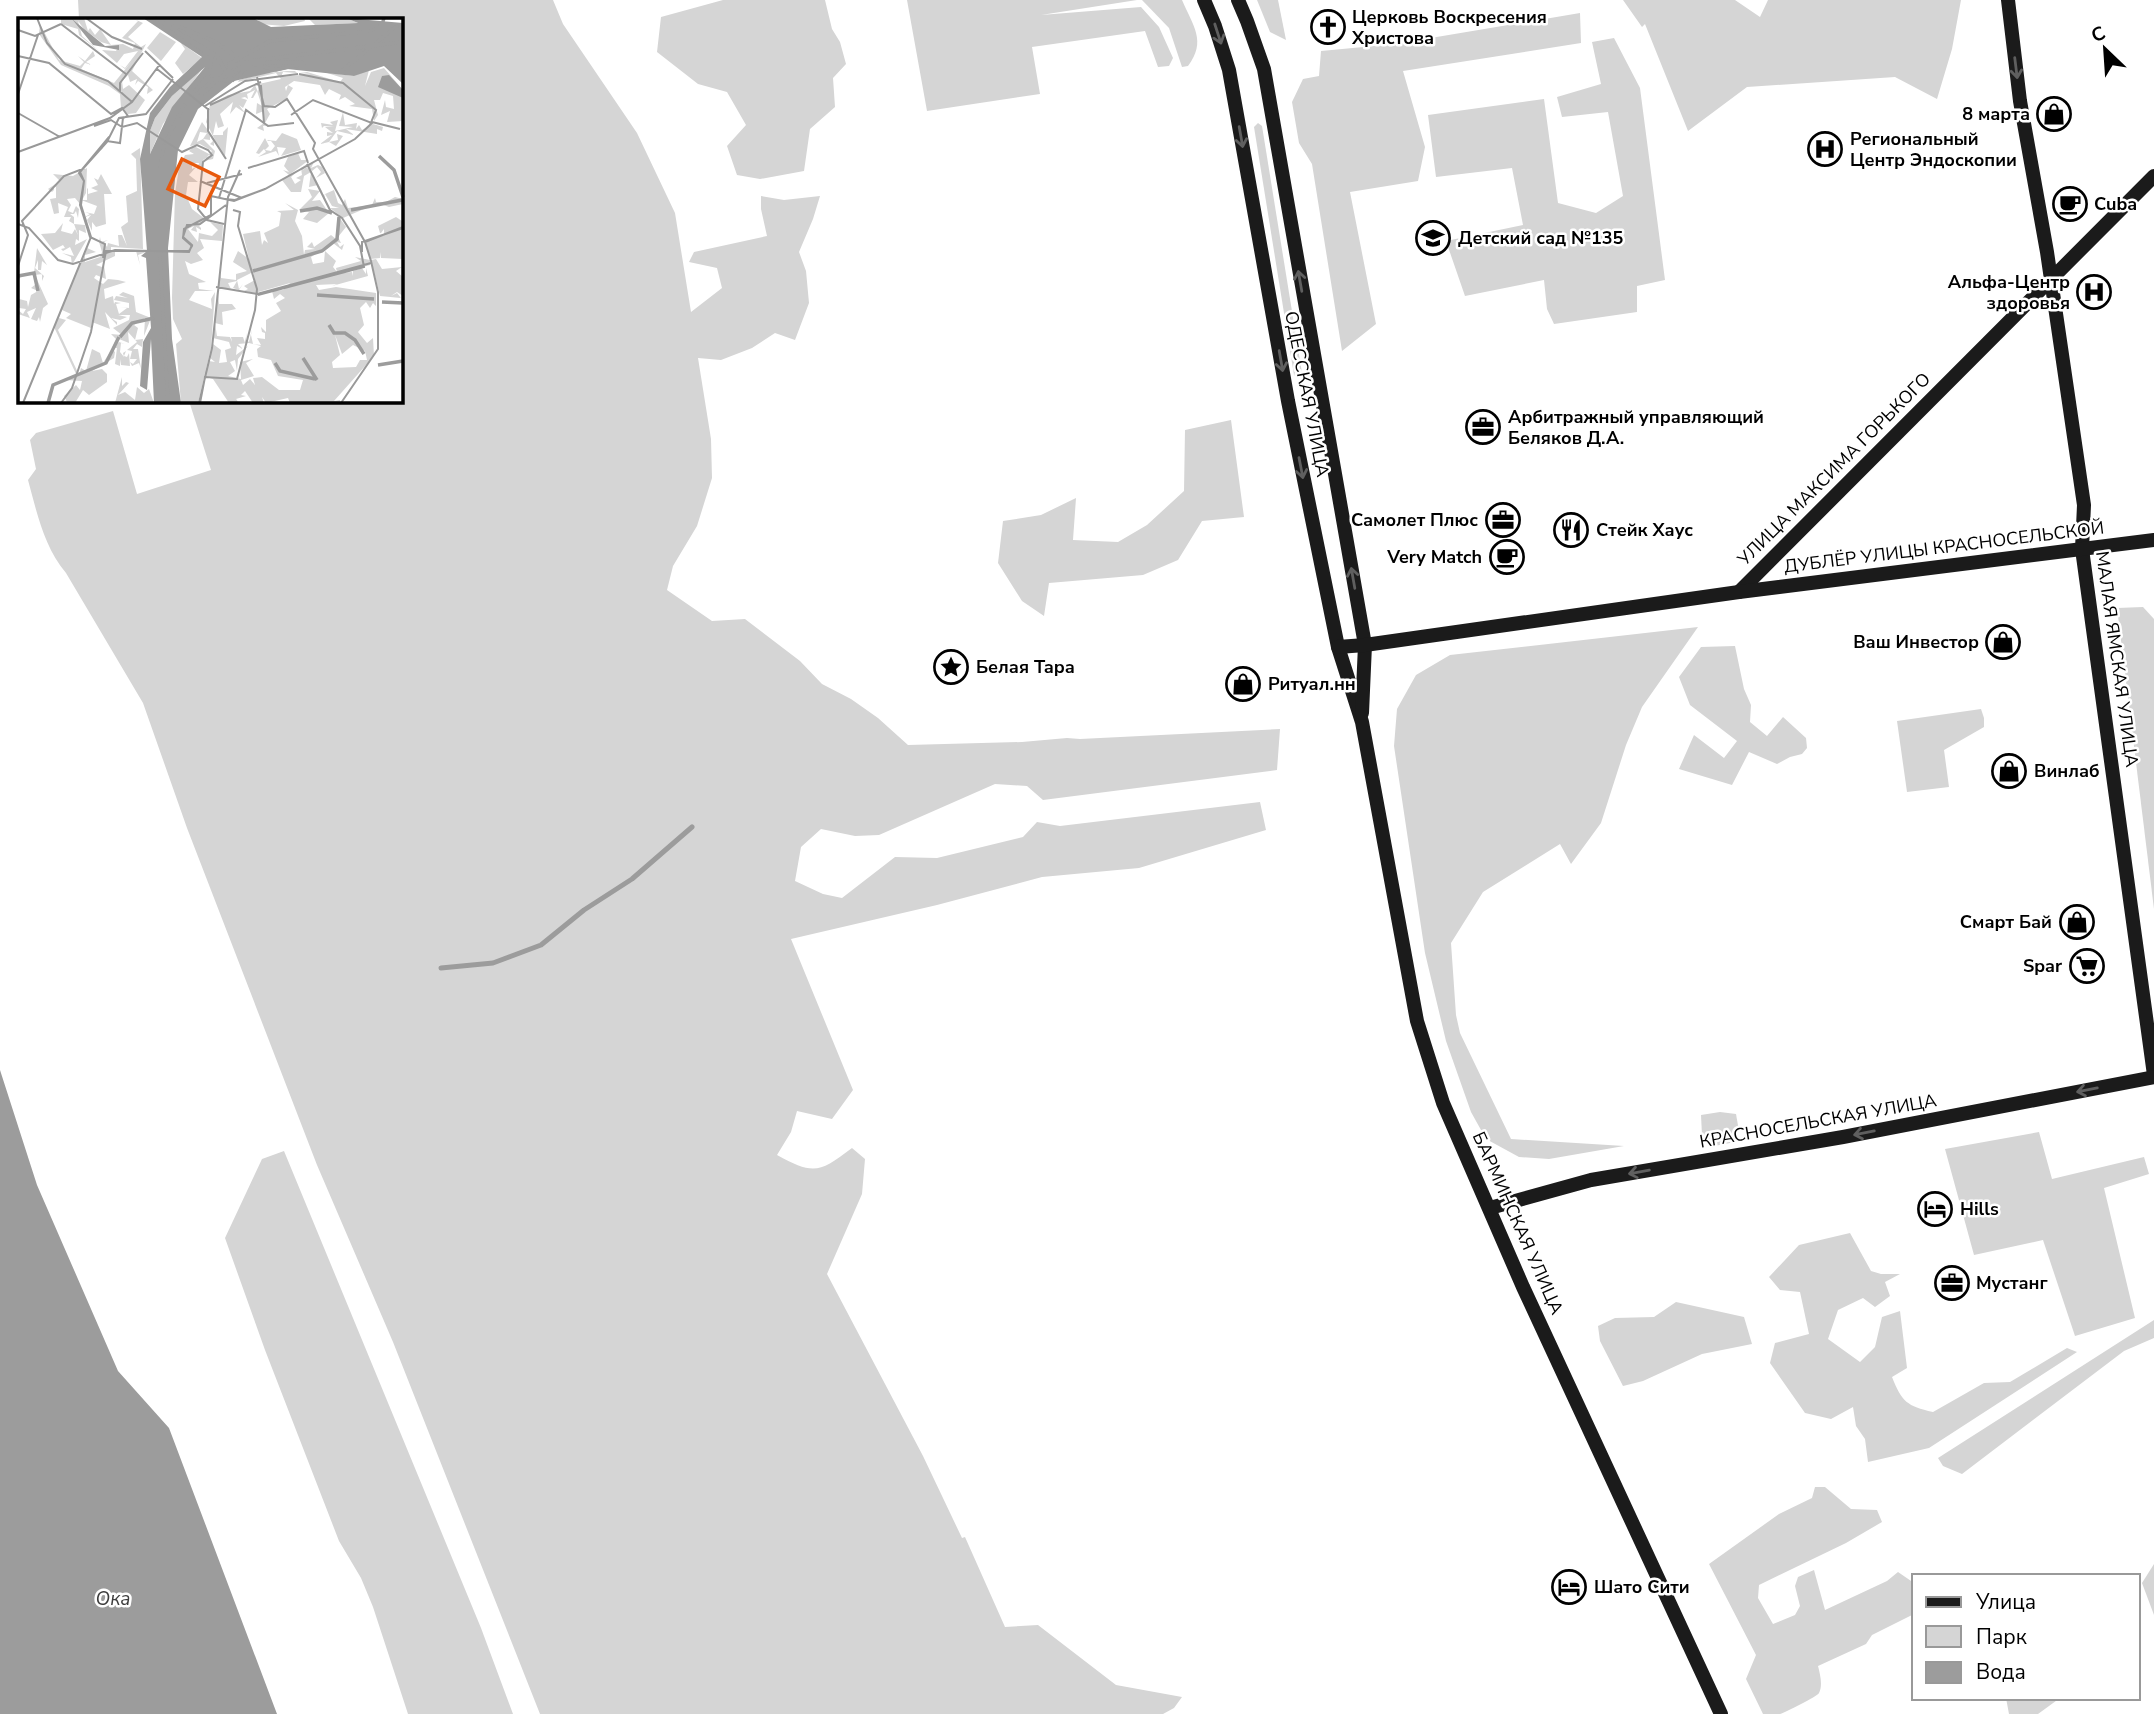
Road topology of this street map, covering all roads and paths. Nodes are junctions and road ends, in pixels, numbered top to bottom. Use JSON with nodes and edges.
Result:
{"nodes":[{"id":1,"x":1204,"y":0,"type":"edge"},
{"id":2,"x":1238,"y":0,"type":"edge"},
{"id":3,"x":2008,"y":0,"type":"edge"},
{"id":4,"x":2154,"y":176,"type":"edge"},
{"id":5,"x":2050,"y":280,"type":"junction"},
{"id":6,"x":2154,"y":540,"type":"edge"},
{"id":7,"x":2082,"y":549,"type":"junction"},
{"id":8,"x":1739,"y":592,"type":"junction"},
{"id":9,"x":1365,"y":645,"type":"junction"},
{"id":10,"x":1338,"y":647,"type":"junction"},
{"id":11,"x":1362,"y":722,"type":"junction"},
{"id":12,"x":2154,"y":1076,"type":"edge"},
{"id":13,"x":1490,"y":1208,"type":"junction"},
{"id":14,"x":1721,"y":1714,"type":"edge"}],
"edges":[{"from":1,"to":10,"type":"main road","name":"ОДЕССКАЯ УЛИЦА","one_way":true},
{"from":9,"to":2,"type":"main road","name":"ОДЕССКАЯ УЛИЦА","one_way":true},
{"from":3,"to":5,"type":"main road","name":"МАЛАЯ ЯМСКАЯ УЛИЦА","one_way":true},
{"from":4,"to":5,"type":"main road","name":"УЛИЦА МАКСИМА ГОРЬКОГО"},
{"from":5,"to":7,"type":"main road","name":"МАЛАЯ ЯМСКАЯ УЛИЦА"},
{"from":5,"to":8,"type":"main road","name":"УЛИЦА МАКСИМА ГОРЬКОГО"},
{"from":6,"to":7,"type":"main road","name":"ДУБЛЁР УЛИЦЫ КРАСНОСЕЛЬСКОЙ"},
{"from":7,"to":8,"type":"main road","name":"ДУБЛЁР УЛИЦЫ КРАСНОСЕЛЬСКОЙ"},
{"from":7,"to":12,"type":"main road","name":"МАЛАЯ ЯМСКАЯ УЛИЦА"},
{"from":8,"to":9,"type":"main road","name":"УЛИЦА МАКСИМА ГОРЬКОГО"},
{"from":9,"to":10,"type":"main road","name":"УЛИЦА МАКСИМА ГОРЬКОГО"},
{"from":9,"to":11,"type":"main road","name":"ОДЕССКАЯ УЛИЦА"},
{"from":10,"to":11,"type":"main road","name":"ОДЕССКАЯ УЛИЦА"},
{"from":11,"to":13,"type":"main road","name":"БАРМИНСКАЯ УЛИЦА"},
{"from":12,"to":13,"type":"main road","name":"КРАСНОСЕЛЬСКАЯ УЛИЦА","one_way":true},
{"from":13,"to":14,"type":"main road","name":"БАРМИНСКАЯ УЛИЦА"}]}
